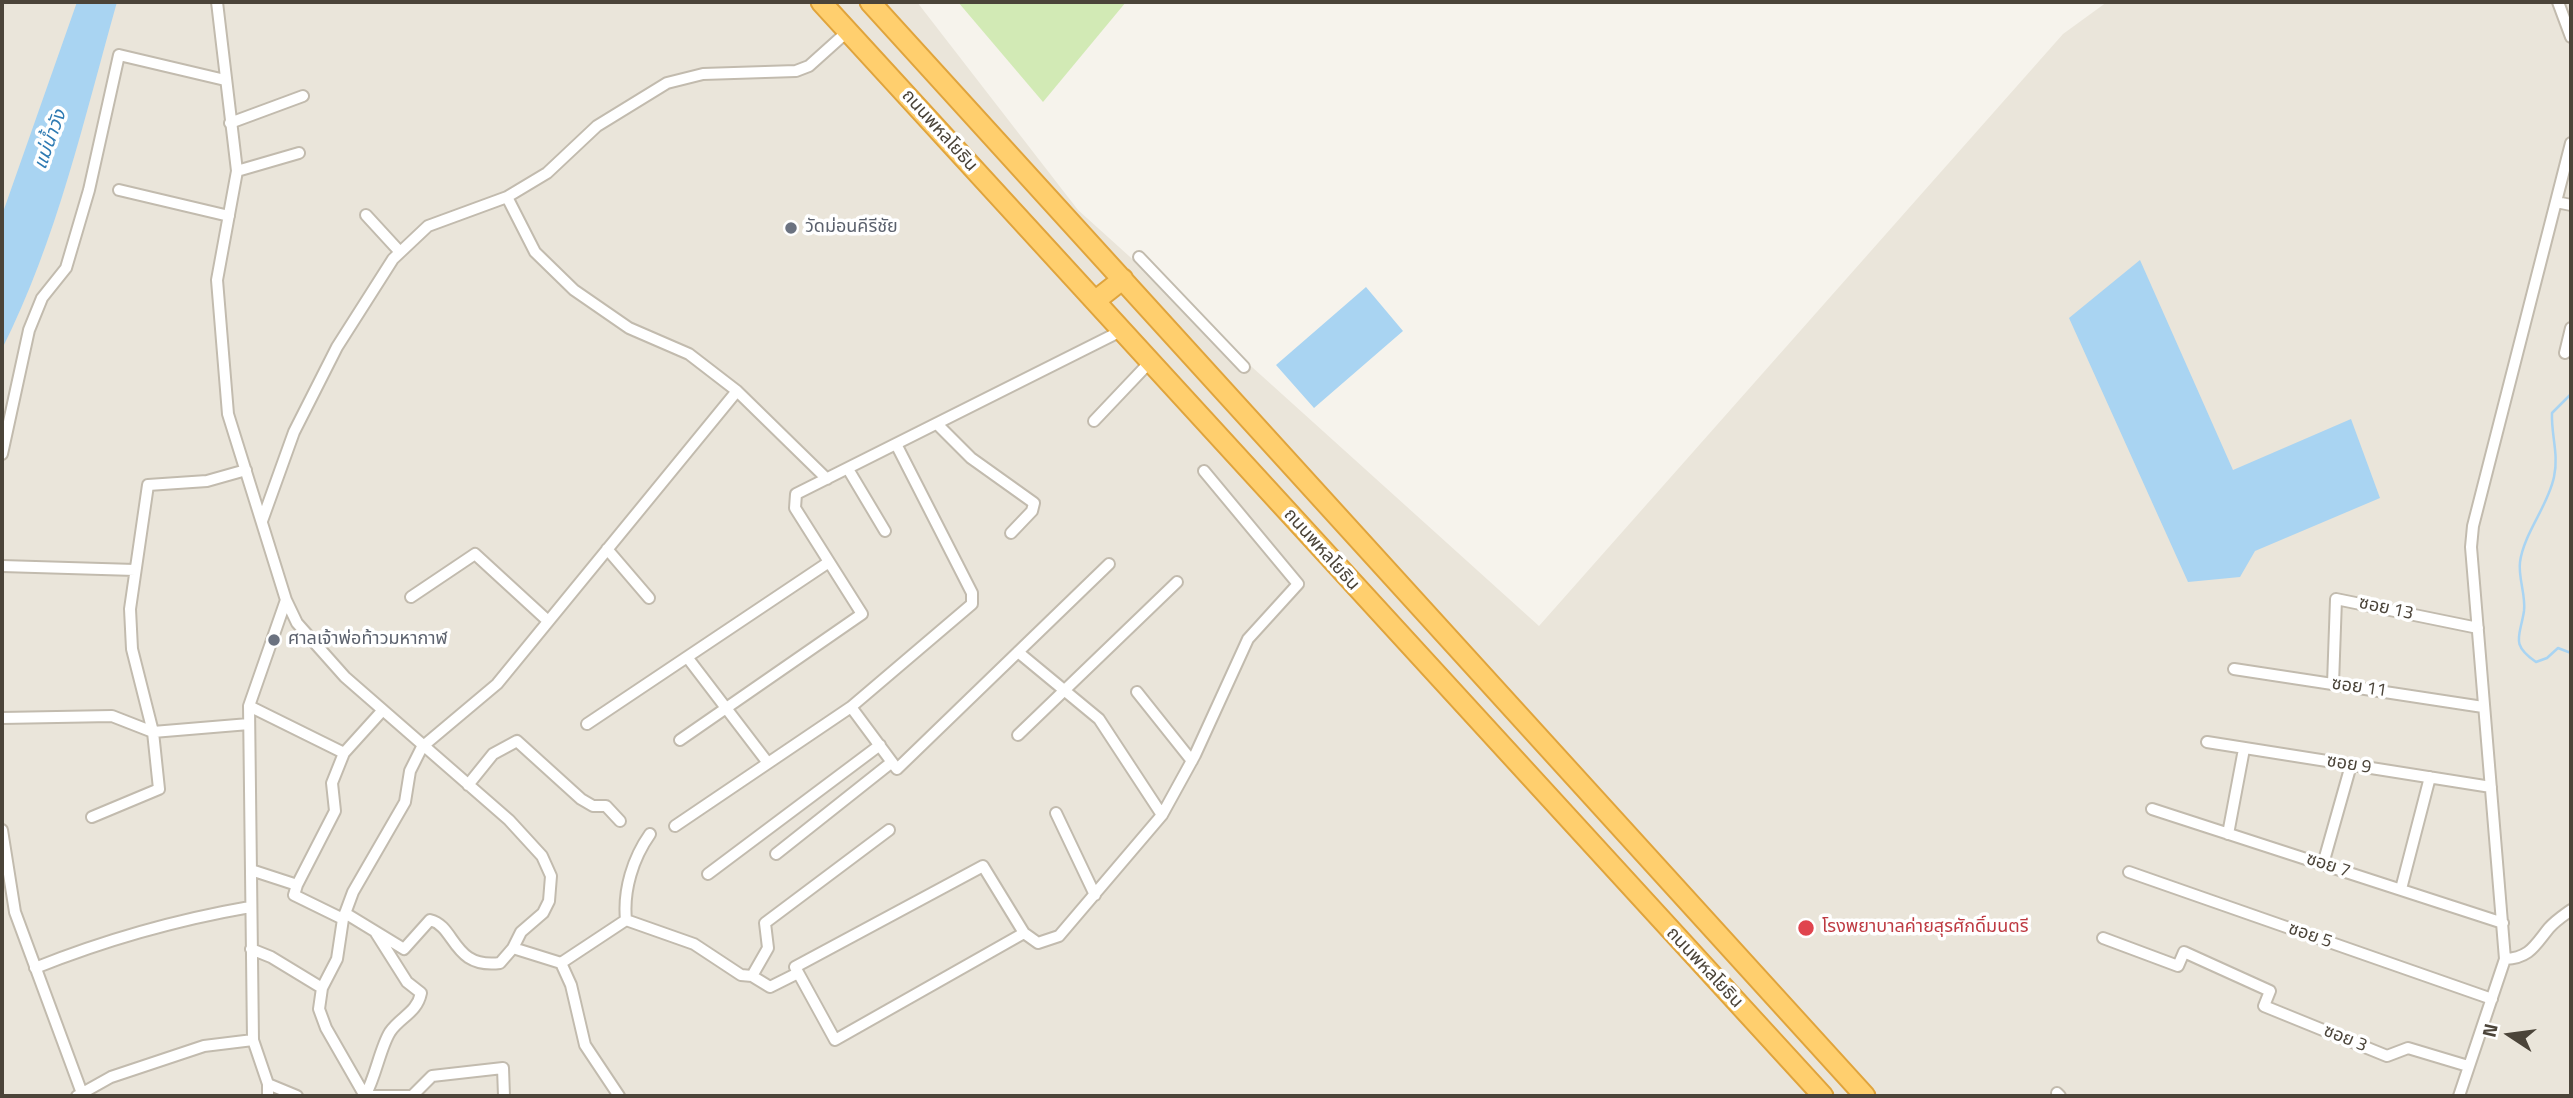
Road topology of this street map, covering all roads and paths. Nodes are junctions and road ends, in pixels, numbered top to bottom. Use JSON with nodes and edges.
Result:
{"nodes":[{"id":1,"x":217,"y":2,"type":"edge"},
{"id":2,"x":821,"y":2,"type":"edge"},
{"id":3,"x":870,"y":2,"type":"edge"},
{"id":4,"x":2558,"y":2,"type":"edge"},
{"id":5,"x":2570,"y":29,"type":"edge"},
{"id":6,"x":848,"y":31,"type":"junction"},
{"id":7,"x":225,"y":80,"type":"junction"},
{"id":8,"x":303,"y":96,"type":"dead end"},
{"id":9,"x":230,"y":123,"type":"junction"},
{"id":10,"x":2571,"y":143,"type":"edge"},
{"id":11,"x":299,"y":153,"type":"dead end"},
{"id":12,"x":237,"y":171,"type":"junction"},
{"id":13,"x":119,"y":190,"type":"dead end"},
{"id":14,"x":507,"y":197,"type":"junction"},
{"id":15,"x":2556,"y":202,"type":"junction"},
{"id":16,"x":2571,"y":205,"type":"edge"},
{"id":17,"x":366,"y":215,"type":"dead end"},
{"id":18,"x":229,"y":216,"type":"junction"},
{"id":19,"x":400,"y":252,"type":"junction"},
{"id":20,"x":1139,"y":257,"type":"dead end"},
{"id":21,"x":1123,"y":279,"type":"junction"},
{"id":22,"x":1095,"y":301,"type":"junction"},
{"id":23,"x":2571,"y":328,"type":"edge"},
{"id":24,"x":1121,"y":331,"type":"junction"},
{"id":25,"x":2565,"y":353,"type":"dead end"},
{"id":26,"x":1149,"y":363,"type":"junction"},
{"id":27,"x":1244,"y":367,"type":"dead end"},
{"id":28,"x":737,"y":391,"type":"junction"},
{"id":29,"x":1094,"y":421,"type":"dead end"},
{"id":30,"x":937,"y":424,"type":"junction"},
{"id":31,"x":896,"y":444,"type":"junction"},
{"id":32,"x":2,"y":454,"type":"edge"},
{"id":33,"x":848,"y":469,"type":"junction"},
{"id":34,"x":246,"y":470,"type":"junction"},
{"id":35,"x":1204,"y":471,"type":"dead end"},
{"id":36,"x":827,"y":479,"type":"junction"},
{"id":37,"x":262,"y":521,"type":"junction"},
{"id":38,"x":885,"y":531,"type":"dead end"},
{"id":39,"x":1011,"y":533,"type":"dead end"},
{"id":40,"x":607,"y":550,"type":"junction"},
{"id":41,"x":830,"y":562,"type":"junction"},
{"id":42,"x":1109,"y":564,"type":"dead end"},
{"id":43,"x":2,"y":566,"type":"edge"},
{"id":44,"x":135,"y":570,"type":"junction"},
{"id":45,"x":1177,"y":582,"type":"dead end"},
{"id":46,"x":411,"y":597,"type":"dead end"},
{"id":47,"x":649,"y":598,"type":"dead end"},
{"id":48,"x":286,"y":600,"type":"junction"},
{"id":49,"x":548,"y":621,"type":"junction"},
{"id":50,"x":2478,"y":628,"type":"junction"},
{"id":51,"x":1018,"y":652,"type":"junction"},
{"id":52,"x":688,"y":657,"type":"junction"},
{"id":53,"x":2234,"y":670,"type":"dead end"},
{"id":54,"x":2333,"y":684,"type":"junction"},
{"id":55,"x":1065,"y":690,"type":"junction"},
{"id":56,"x":1138,"y":692,"type":"dead end"},
{"id":57,"x":248,"y":706,"type":"junction"},
{"id":58,"x":2483,"y":706,"type":"junction"},
{"id":59,"x":727,"y":707,"type":"junction"},
{"id":60,"x":851,"y":707,"type":"junction"},
{"id":61,"x":382,"y":711,"type":"junction"},
{"id":62,"x":2,"y":718,"type":"edge"},
{"id":63,"x":249,"y":723,"type":"junction"},
{"id":64,"x":587,"y":724,"type":"dead end"},
{"id":65,"x":153,"y":732,"type":"junction"},
{"id":66,"x":1018,"y":735,"type":"dead end"},
{"id":67,"x":680,"y":740,"type":"dead end"},
{"id":68,"x":2207,"y":742,"type":"dead end"},
{"id":69,"x":880,"y":745,"type":"junction"},
{"id":70,"x":422,"y":747,"type":"junction"},
{"id":71,"x":2244,"y":749,"type":"junction"},
{"id":72,"x":344,"y":752,"type":"junction"},
{"id":73,"x":1192,"y":761,"type":"junction"},
{"id":74,"x":892,"y":762,"type":"junction"},
{"id":75,"x":768,"y":763,"type":"junction"},
{"id":76,"x":2351,"y":765,"type":"junction"},
{"id":77,"x":2430,"y":778,"type":"junction"},
{"id":78,"x":468,"y":785,"type":"junction"},
{"id":79,"x":2491,"y":787,"type":"junction"},
{"id":80,"x":2152,"y":808,"type":"dead end"},
{"id":81,"x":1056,"y":813,"type":"dead end"},
{"id":82,"x":1162,"y":815,"type":"junction"},
{"id":83,"x":92,"y":817,"type":"dead end"},
{"id":84,"x":620,"y":821,"type":"dead end"},
{"id":85,"x":674,"y":826,"type":"dead end"},
{"id":86,"x":2,"y":830,"type":"edge"},
{"id":87,"x":890,"y":830,"type":"dead end"},
{"id":88,"x":650,"y":834,"type":"dead end"},
{"id":89,"x":2228,"y":834,"type":"junction"},
{"id":90,"x":776,"y":854,"type":"dead end"},
{"id":91,"x":2323,"y":864,"type":"junction"},
{"id":92,"x":251,"y":870,"type":"junction"},
{"id":93,"x":2129,"y":872,"type":"dead end"},
{"id":94,"x":708,"y":874,"type":"dead end"},
{"id":95,"x":297,"y":885,"type":"junction"},
{"id":96,"x":2401,"y":889,"type":"junction"},
{"id":97,"x":1096,"y":895,"type":"junction"},
{"id":98,"x":250,"y":907,"type":"junction"},
{"id":99,"x":2571,"y":910,"type":"edge"},
{"id":100,"x":344,"y":916,"type":"junction"},
{"id":101,"x":626,"y":920,"type":"junction"},
{"id":102,"x":2503,"y":923,"type":"junction"},
{"id":103,"x":376,"y":932,"type":"junction"},
{"id":104,"x":1024,"y":933,"type":"junction"},
{"id":105,"x":2103,"y":938,"type":"dead end"},
{"id":106,"x":513,"y":948,"type":"junction"},
{"id":107,"x":251,"y":949,"type":"junction"},
{"id":108,"x":2505,"y":959,"type":"junction"},
{"id":109,"x":561,"y":963,"type":"junction"},
{"id":110,"x":35,"y":968,"type":"junction"},
{"id":111,"x":798,"y":973,"type":"junction"},
{"id":112,"x":752,"y":976,"type":"junction"},
{"id":113,"x":323,"y":988,"type":"junction"},
{"id":114,"x":2492,"y":999,"type":"junction"},
{"id":115,"x":253,"y":1040,"type":"junction"},
{"id":116,"x":2468,"y":1066,"type":"junction"},
{"id":117,"x":268,"y":1084,"type":"junction"},
{"id":118,"x":81,"y":1096,"type":"edge"},
{"id":119,"x":268,"y":1096,"type":"edge"},
{"id":120,"x":297,"y":1096,"type":"edge"},
{"id":121,"x":364,"y":1096,"type":"edge"},
{"id":122,"x":504,"y":1096,"type":"edge"},
{"id":123,"x":619,"y":1096,"type":"edge"},
{"id":124,"x":1823,"y":1096,"type":"edge"},
{"id":125,"x":1865,"y":1096,"type":"edge"},
{"id":126,"x":2459,"y":1096,"type":"edge"}],
"edges":[{"from":1,"to":7,"type":"street"},
{"from":2,"to":6,"type":"highway","name":"ถนนพหลโยธิน"},
{"from":3,"to":21,"type":"highway","name":"ถนนพหลโยธิน"},
{"from":4,"to":5,"type":"street"},
{"from":6,"to":14,"type":"street"},
{"from":6,"to":22,"type":"highway","name":"ถนนพหลโยธิน"},
{"from":7,"to":9,"type":"street"},
{"from":7,"to":32,"type":"street"},
{"from":8,"to":9,"type":"street"},
{"from":9,"to":12,"type":"street"},
{"from":10,"to":15,"type":"street"},
{"from":11,"to":12,"type":"street"},
{"from":12,"to":18,"type":"street"},
{"from":13,"to":18,"type":"street"},
{"from":14,"to":19,"type":"street"},
{"from":14,"to":28,"type":"street"},
{"from":15,"to":16,"type":"street"},
{"from":15,"to":50,"type":"street"},
{"from":17,"to":19,"type":"street"},
{"from":18,"to":34,"type":"street"},
{"from":19,"to":37,"type":"street"},
{"from":20,"to":27,"type":"street"},
{"from":21,"to":22,"type":"highway"},
{"from":21,"to":125,"type":"highway","name":"ถนนพหลโยธิน"},
{"from":22,"to":24,"type":"highway","name":"ถนนพหลโยธิน"},
{"from":23,"to":25,"type":"street"},
{"from":24,"to":26,"type":"highway","name":"ถนนพหลโยธิน"},
{"from":24,"to":30,"type":"street"},
{"from":26,"to":29,"type":"street"},
{"from":26,"to":124,"type":"highway","name":"ถนนพหลโยธิน"},
{"from":28,"to":36,"type":"street"},
{"from":28,"to":40,"type":"street"},
{"from":30,"to":31,"type":"street"},
{"from":30,"to":39,"type":"street"},
{"from":31,"to":33,"type":"street"},
{"from":31,"to":60,"type":"street"},
{"from":33,"to":36,"type":"street"},
{"from":33,"to":38,"type":"street"},
{"from":34,"to":37,"type":"street"},
{"from":34,"to":44,"type":"street"},
{"from":35,"to":73,"type":"street"},
{"from":36,"to":41,"type":"street"},
{"from":37,"to":48,"type":"street"},
{"from":40,"to":47,"type":"street"},
{"from":40,"to":49,"type":"street"},
{"from":41,"to":52,"type":"street"},
{"from":41,"to":59,"type":"street"},
{"from":42,"to":51,"type":"street"},
{"from":43,"to":44,"type":"street"},
{"from":44,"to":65,"type":"street"},
{"from":45,"to":55,"type":"street"},
{"from":46,"to":49,"type":"street"},
{"from":48,"to":57,"type":"street"},
{"from":48,"to":61,"type":"street"},
{"from":49,"to":70,"type":"street"},
{"from":50,"to":54,"type":"street","name":"ซอย 13"},
{"from":50,"to":58,"type":"street"},
{"from":51,"to":55,"type":"street"},
{"from":51,"to":74,"type":"street"},
{"from":52,"to":59,"type":"street"},
{"from":52,"to":64,"type":"street"},
{"from":53,"to":54,"type":"street","name":"ซอย 11"},
{"from":54,"to":58,"type":"street","name":"ซอย 11"},
{"from":55,"to":66,"type":"street"},
{"from":55,"to":82,"type":"street"},
{"from":56,"to":73,"type":"street"},
{"from":57,"to":63,"type":"street"},
{"from":57,"to":72,"type":"street"},
{"from":58,"to":79,"type":"street"},
{"from":59,"to":67,"type":"street"},
{"from":59,"to":75,"type":"street"},
{"from":60,"to":69,"type":"street"},
{"from":60,"to":75,"type":"street"},
{"from":61,"to":70,"type":"street"},
{"from":61,"to":72,"type":"street"},
{"from":62,"to":65,"type":"street"},
{"from":63,"to":65,"type":"street"},
{"from":63,"to":92,"type":"street"},
{"from":65,"to":83,"type":"street"},
{"from":68,"to":71,"type":"street","name":"ซอย 9"},
{"from":69,"to":74,"type":"street"},
{"from":69,"to":94,"type":"street"},
{"from":70,"to":78,"type":"street"},
{"from":70,"to":100,"type":"street"},
{"from":71,"to":76,"type":"street","name":"ซอย 9"},
{"from":71,"to":89,"type":"street"},
{"from":72,"to":95,"type":"street"},
{"from":73,"to":82,"type":"street"},
{"from":74,"to":90,"type":"street"},
{"from":75,"to":85,"type":"street"},
{"from":76,"to":77,"type":"street","name":"ซอย 9"},
{"from":76,"to":91,"type":"street"},
{"from":77,"to":79,"type":"street","name":"ซอย 9"},
{"from":77,"to":96,"type":"street"},
{"from":78,"to":84,"type":"street"},
{"from":78,"to":106,"type":"street"},
{"from":79,"to":102,"type":"street"},
{"from":80,"to":89,"type":"street","name":"ซอย 7"},
{"from":81,"to":97,"type":"street"},
{"from":82,"to":97,"type":"street"},
{"from":86,"to":110,"type":"street"},
{"from":87,"to":112,"type":"street"},
{"from":88,"to":101,"type":"street"},
{"from":89,"to":91,"type":"street","name":"ซอย 7"},
{"from":91,"to":96,"type":"street","name":"ซอย 7"},
{"from":92,"to":95,"type":"street"},
{"from":92,"to":98,"type":"street"},
{"from":93,"to":114,"type":"street","name":"ซอย 5"},
{"from":95,"to":100,"type":"street"},
{"from":96,"to":102,"type":"street","name":"ซอย 7"},
{"from":97,"to":104,"type":"street"},
{"from":98,"to":107,"type":"street"},
{"from":98,"to":110,"type":"street"},
{"from":99,"to":108,"type":"street"},
{"from":100,"to":103,"type":"street"},
{"from":100,"to":113,"type":"street"},
{"from":101,"to":109,"type":"street"},
{"from":101,"to":112,"type":"street"},
{"from":102,"to":108,"type":"street"},
{"from":103,"to":106,"type":"street"},
{"from":103,"to":121,"type":"street"},
{"from":104,"to":111,"type":"street"},
{"from":104,"to":111,"type":"street"},
{"from":105,"to":116,"type":"street","name":"ซอย 3"},
{"from":106,"to":109,"type":"street"},
{"from":107,"to":113,"type":"street"},
{"from":107,"to":115,"type":"street"},
{"from":108,"to":114,"type":"street"},
{"from":109,"to":123,"type":"street"},
{"from":110,"to":118,"type":"street"},
{"from":111,"to":112,"type":"street"},
{"from":113,"to":121,"type":"street"},
{"from":114,"to":116,"type":"street"},
{"from":115,"to":117,"type":"street"},
{"from":115,"to":118,"type":"street"},
{"from":116,"to":126,"type":"street"},
{"from":117,"to":119,"type":"street"},
{"from":117,"to":120,"type":"street"},
{"from":121,"to":122,"type":"street"}]}
